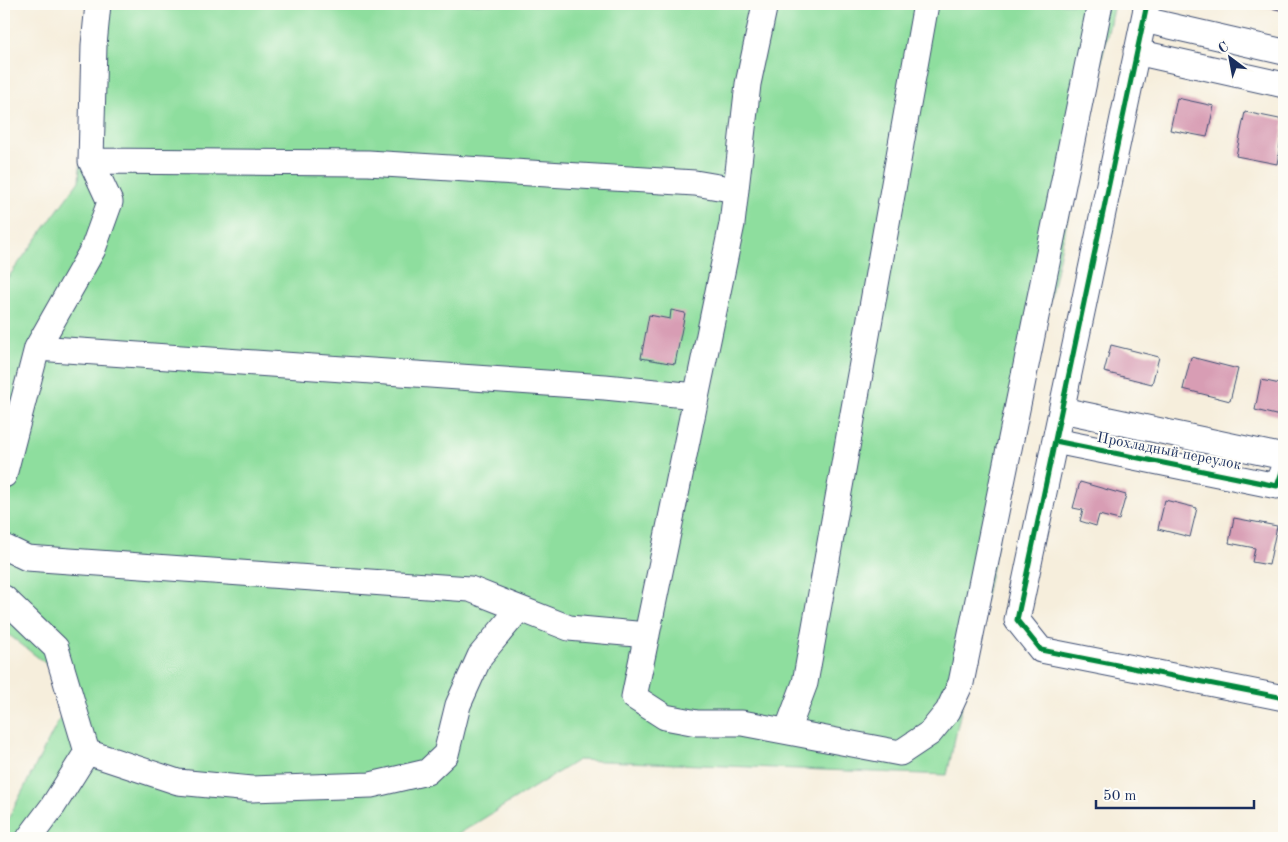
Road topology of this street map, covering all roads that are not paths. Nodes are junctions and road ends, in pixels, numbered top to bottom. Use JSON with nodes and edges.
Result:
{"nodes":[{"id":1,"x":98,"y":4,"type":"edge"},
{"id":2,"x":765,"y":4,"type":"edge"},
{"id":3,"x":926,"y":4,"type":"edge"},
{"id":4,"x":1100,"y":4,"type":"edge"},
{"id":5,"x":1146,"y":12,"type":"edge"},
{"id":6,"x":1136,"y":52,"type":"junction"},
{"id":7,"x":1284,"y":52,"type":"edge"},
{"id":8,"x":1284,"y":85,"type":"edge"},
{"id":9,"x":91,"y":160,"type":"junction"},
{"id":10,"x":736,"y":190,"type":"junction"},
{"id":11,"x":37,"y":348,"type":"junction"},
{"id":12,"x":696,"y":396,"type":"junction"},
{"id":13,"x":1062,"y":410,"type":"junction"},
{"id":14,"x":1055,"y":441,"type":"junction"},
{"id":15,"x":1284,"y":457,"type":"edge"},
{"id":16,"x":4,"y":475,"type":"edge"},
{"id":17,"x":1281,"y":476,"type":"edge"},
{"id":18,"x":4,"y":547,"type":"edge"},
{"id":19,"x":4,"y":598,"type":"edge"},
{"id":20,"x":519,"y":609,"type":"junction"},
{"id":21,"x":647,"y":636,"type":"junction"},
{"id":22,"x":1284,"y":698,"type":"edge"},
{"id":23,"x":787,"y":731,"type":"junction"},
{"id":24,"x":87,"y":752,"type":"junction"},
{"id":25,"x":29,"y":838,"type":"edge"}],
"edges":[{"from":1,"to":9,"type":"street"},
{"from":2,"to":10,"type":"street"},
{"from":3,"to":23,"type":"street"},
{"from":4,"to":23,"type":"street"},
{"from":5,"to":6,"type":"street"},
{"from":5,"to":7,"type":"street"},
{"from":6,"to":8,"type":"street"},
{"from":6,"to":13,"type":"street"},
{"from":9,"to":10,"type":"street"},
{"from":9,"to":11,"type":"street"},
{"from":10,"to":12,"type":"street"},
{"from":11,"to":12,"type":"street"},
{"from":11,"to":16,"type":"street"},
{"from":12,"to":21,"type":"street"},
{"from":13,"to":14,"type":"street"},
{"from":13,"to":15,"type":"street","name":"Прохладный переулок"},
{"from":14,"to":17,"type":"street","name":"Прохладный переулок"},
{"from":14,"to":22,"type":"street"},
{"from":18,"to":20,"type":"street"},
{"from":19,"to":24,"type":"street"},
{"from":20,"to":21,"type":"street"},
{"from":20,"to":24,"type":"street"},
{"from":21,"to":23,"type":"street"},
{"from":24,"to":25,"type":"street"}]}
